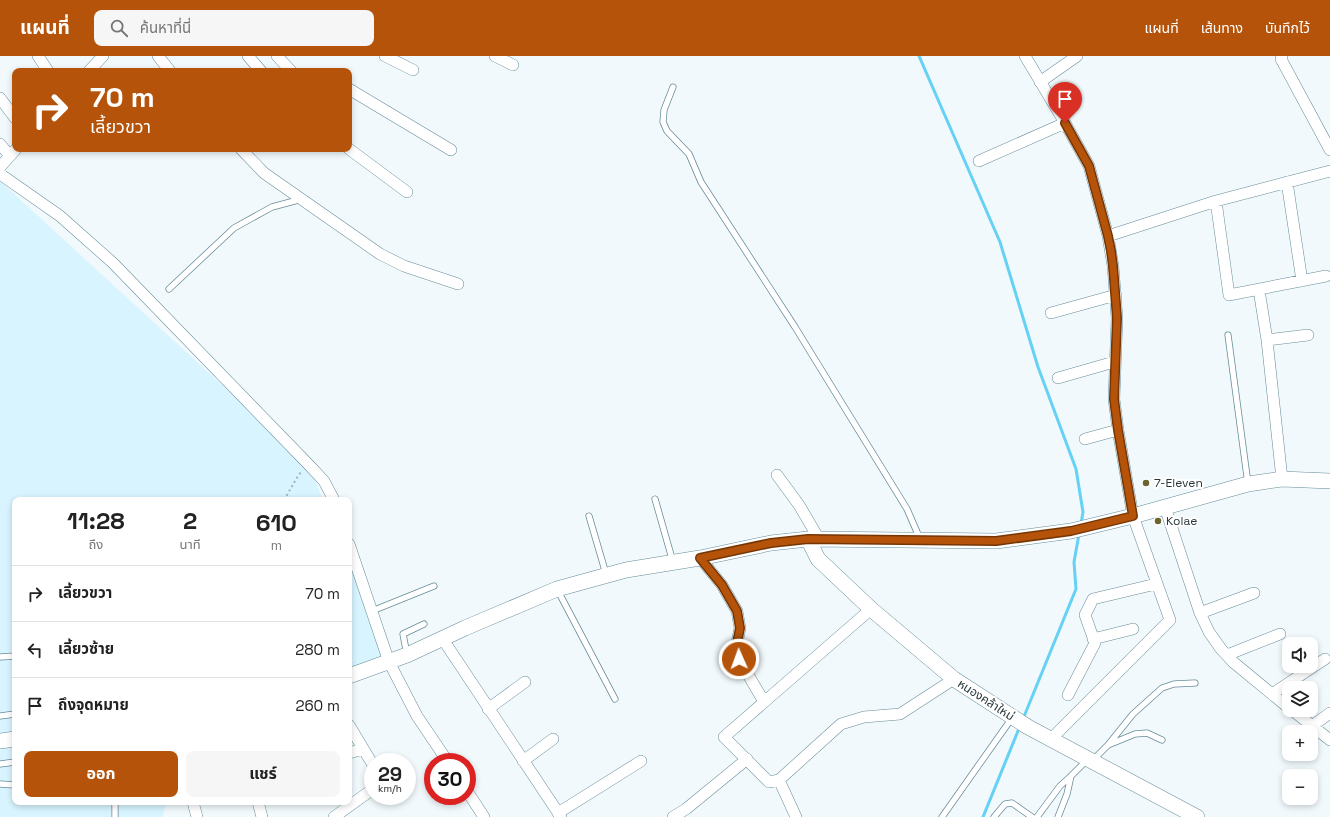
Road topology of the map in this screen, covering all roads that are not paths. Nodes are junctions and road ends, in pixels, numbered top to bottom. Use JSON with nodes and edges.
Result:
{"nodes":[{"id":1,"x":38,"y":56,"type":"edge"},
{"id":2,"x":103,"y":56,"type":"edge"},
{"id":3,"x":158,"y":56,"type":"edge"},
{"id":4,"x":248,"y":56,"type":"edge"},
{"id":5,"x":277,"y":56,"type":"edge"},
{"id":6,"x":385,"y":56,"type":"edge"},
{"id":7,"x":495,"y":56,"type":"edge"},
{"id":8,"x":1025,"y":56,"type":"edge"},
{"id":9,"x":1077,"y":56,"type":"edge"},
{"id":10,"x":1282,"y":56,"type":"edge"},
{"id":11,"x":512,"y":65,"type":"dead end"},
{"id":12,"x":46,"y":68,"type":"edge"},
{"id":13,"x":92,"y":68,"type":"edge"},
{"id":14,"x":168,"y":68,"type":"edge"},
{"id":15,"x":258,"y":68,"type":"edge"},
{"id":16,"x":287,"y":68,"type":"edge"},
{"id":17,"x":413,"y":70,"type":"dead end"},
{"id":18,"x":1040,"y":82,"type":"junction"},
{"id":19,"x":673,"y":87,"type":"dead end"},
{"id":20,"x":352,"y":91,"type":"edge"},
{"id":21,"x":0,"y":98,"type":"edge"},
{"id":22,"x":12,"y":114,"type":"edge"},
{"id":23,"x":1065,"y":123,"type":"junction"},
{"id":24,"x":0,"y":144,"type":"edge"},
{"id":25,"x":451,"y":150,"type":"dead end"},
{"id":26,"x":1330,"y":150,"type":"edge"},
{"id":27,"x":12,"y":151,"type":"edge"},
{"id":28,"x":352,"y":151,"type":"edge"},
{"id":29,"x":13,"y":152,"type":"edge"},
{"id":30,"x":244,"y":152,"type":"edge"},
{"id":31,"x":979,"y":161,"type":"dead end"},
{"id":32,"x":0,"y":167,"type":"edge"},
{"id":33,"x":1330,"y":171,"type":"edge"},
{"id":34,"x":0,"y":174,"type":"edge"},
{"id":35,"x":1287,"y":182,"type":"junction"},
{"id":36,"x":407,"y":192,"type":"dead end"},
{"id":37,"x":302,"y":199,"type":"junction"},
{"id":38,"x":1216,"y":201,"type":"junction"},
{"id":39,"x":1108,"y":236,"type":"junction"},
{"id":40,"x":1326,"y":276,"type":"dead end"},
{"id":41,"x":1302,"y":281,"type":"junction"},
{"id":42,"x":458,"y":284,"type":"dead end"},
{"id":43,"x":169,"y":289,"type":"dead end"},
{"id":44,"x":1259,"y":290,"type":"junction"},
{"id":45,"x":1116,"y":295,"type":"junction"},
{"id":46,"x":1051,"y":313,"type":"dead end"},
{"id":47,"x":1228,"y":335,"type":"dead end"},
{"id":48,"x":1308,"y":335,"type":"dead end"},
{"id":49,"x":1267,"y":340,"type":"junction"},
{"id":50,"x":1114,"y":362,"type":"junction"},
{"id":51,"x":1058,"y":378,"type":"dead end"},
{"id":52,"x":1118,"y":430,"type":"junction"},
{"id":53,"x":1085,"y":439,"type":"dead end"},
{"id":54,"x":777,"y":475,"type":"dead end"},
{"id":55,"x":1282,"y":479,"type":"junction"},
{"id":56,"x":1330,"y":481,"type":"edge"},
{"id":57,"x":1248,"y":484,"type":"junction"},
{"id":58,"x":332,"y":497,"type":"edge"},
{"id":59,"x":655,"y":499,"type":"dead end"},
{"id":60,"x":1165,"y":507,"type":"junction"},
{"id":61,"x":589,"y":516,"type":"dead end"},
{"id":62,"x":1133,"y":516,"type":"junction"},
{"id":63,"x":814,"y":539,"type":"junction"},
{"id":64,"x":921,"y":540,"type":"junction"},
{"id":65,"x":352,"y":553,"type":"edge"},
{"id":66,"x":700,"y":558,"type":"junction"},
{"id":67,"x":673,"y":563,"type":"junction"},
{"id":68,"x":606,"y":575,"type":"junction"},
{"id":69,"x":1156,"y":584,"type":"junction"},
{"id":70,"x":434,"y":586,"type":"dead end"},
{"id":71,"x":557,"y":589,"type":"junction"},
{"id":72,"x":1254,"y":593,"type":"dead end"},
{"id":73,"x":872,"y":609,"type":"junction"},
{"id":74,"x":372,"y":612,"type":"junction"},
{"id":75,"x":1200,"y":613,"type":"junction"},
{"id":76,"x":424,"y":624,"type":"dead end"},
{"id":77,"x":1133,"y":629,"type":"dead end"},
{"id":78,"x":1280,"y":634,"type":"dead end"},
{"id":79,"x":442,"y":638,"type":"junction"},
{"id":80,"x":1093,"y":639,"type":"junction"},
{"id":81,"x":407,"y":655,"type":"junction"},
{"id":82,"x":1226,"y":655,"type":"junction"},
{"id":83,"x":12,"y":656,"type":"edge"},
{"id":84,"x":0,"y":657,"type":"edge"},
{"id":85,"x":1325,"y":659,"type":"dead end"},
{"id":86,"x":389,"y":662,"type":"junction"},
{"id":87,"x":352,"y":674,"type":"edge"},
{"id":88,"x":954,"y":679,"type":"junction"},
{"id":89,"x":525,"y":682,"type":"dead end"},
{"id":90,"x":1195,"y":683,"type":"dead end"},
{"id":91,"x":1272,"y":694,"type":"junction"},
{"id":92,"x":1068,"y":695,"type":"dead end"},
{"id":93,"x":615,"y":699,"type":"dead end"},
{"id":94,"x":764,"y":702,"type":"junction"},
{"id":95,"x":1282,"y":702,"type":"edge"},
{"id":96,"x":488,"y":709,"type":"junction"},
{"id":97,"x":1330,"y":713,"type":"edge"},
{"id":98,"x":12,"y":714,"type":"edge"},
{"id":99,"x":0,"y":716,"type":"edge"},
{"id":100,"x":1301,"y":717,"type":"edge"},
{"id":101,"x":1014,"y":718,"type":"junction"},
{"id":102,"x":1311,"y":725,"type":"edge"},
{"id":103,"x":1313,"y":725,"type":"edge"},
{"id":104,"x":352,"y":730,"type":"edge"},
{"id":105,"x":1318,"y":731,"type":"edge"},
{"id":106,"x":553,"y":739,"type":"dead end"},
{"id":107,"x":1051,"y":739,"type":"junction"},
{"id":108,"x":12,"y":740,"type":"edge"},
{"id":109,"x":1162,"y":740,"type":"dead end"},
{"id":110,"x":1330,"y":740,"type":"edge"},
{"id":111,"x":0,"y":741,"type":"edge"},
{"id":112,"x":1108,"y":745,"type":"junction"},
{"id":113,"x":363,"y":749,"type":"junction"},
{"id":114,"x":352,"y":752,"type":"edge"},
{"id":115,"x":366,"y":753,"type":"edge"},
{"id":116,"x":442,"y":753,"type":"edge"},
{"id":117,"x":747,"y":759,"type":"junction"},
{"id":118,"x":1090,"y":760,"type":"junction"},
{"id":119,"x":523,"y":761,"type":"junction"},
{"id":120,"x":640,"y":761,"type":"dead end"},
{"id":121,"x":12,"y":762,"type":"edge"},
{"id":122,"x":0,"y":764,"type":"edge"},
{"id":123,"x":1072,"y":776,"type":"junction"},
{"id":124,"x":779,"y":780,"type":"junction"},
{"id":125,"x":0,"y":784,"type":"edge"},
{"id":126,"x":12,"y":785,"type":"edge"},
{"id":127,"x":364,"y":795,"type":"edge"},
{"id":128,"x":352,"y":804,"type":"edge"},
{"id":129,"x":115,"y":805,"type":"edge"},
{"id":130,"x":194,"y":805,"type":"edge"},
{"id":131,"x":259,"y":805,"type":"edge"},
{"id":132,"x":351,"y":805,"type":"edge"},
{"id":133,"x":476,"y":805,"type":"edge"},
{"id":134,"x":688,"y":807,"type":"junction"},
{"id":135,"x":559,"y":815,"type":"edge"},
{"id":136,"x":115,"y":817,"type":"edge"},
{"id":137,"x":197,"y":817,"type":"edge"},
{"id":138,"x":262,"y":817,"type":"edge"},
{"id":139,"x":334,"y":817,"type":"edge"},
{"id":140,"x":484,"y":817,"type":"edge"},
{"id":141,"x":673,"y":817,"type":"edge"},
{"id":142,"x":695,"y":817,"type":"edge"},
{"id":143,"x":796,"y":817,"type":"edge"},
{"id":144,"x":942,"y":817,"type":"edge"},
{"id":145,"x":994,"y":817,"type":"edge"},
{"id":146,"x":1032,"y":817,"type":"edge"},
{"id":147,"x":1037,"y":817,"type":"edge"},
{"id":148,"x":1058,"y":817,"type":"edge"},
{"id":149,"x":1197,"y":817,"type":"edge"}],
"edges":[{"from":1,"to":12,"type":"street"},
{"from":2,"to":13,"type":"street"},
{"from":3,"to":14,"type":"street"},
{"from":4,"to":15,"type":"street"},
{"from":5,"to":16,"type":"street"},
{"from":6,"to":17,"type":"street"},
{"from":7,"to":11,"type":"street"},
{"from":8,"to":18,"type":"street"},
{"from":9,"to":18,"type":"street"},
{"from":10,"to":26,"type":"street"},
{"from":18,"to":23,"type":"street"},
{"from":19,"to":64,"type":"lane"},
{"from":20,"to":25,"type":"street"},
{"from":21,"to":22,"type":"street"},
{"from":23,"to":31,"type":"street"},
{"from":23,"to":39,"type":"street"},
{"from":24,"to":27,"type":"street"},
{"from":28,"to":36,"type":"street"},
{"from":29,"to":32,"type":"street"},
{"from":30,"to":37,"type":"street"},
{"from":33,"to":35,"type":"street"},
{"from":34,"to":58,"type":"street"},
{"from":35,"to":38,"type":"street"},
{"from":35,"to":41,"type":"street"},
{"from":37,"to":42,"type":"street"},
{"from":37,"to":43,"type":"lane"},
{"from":38,"to":39,"type":"street"},
{"from":38,"to":44,"type":"street"},
{"from":39,"to":45,"type":"street"},
{"from":40,"to":41,"type":"street"},
{"from":41,"to":44,"type":"street"},
{"from":44,"to":49,"type":"street"},
{"from":45,"to":46,"type":"street"},
{"from":45,"to":50,"type":"street"},
{"from":47,"to":57,"type":"lane"},
{"from":48,"to":49,"type":"street"},
{"from":49,"to":55,"type":"street"},
{"from":50,"to":51,"type":"street"},
{"from":50,"to":52,"type":"street"},
{"from":52,"to":53,"type":"street"},
{"from":52,"to":62,"type":"street"},
{"from":54,"to":63,"type":"street"},
{"from":55,"to":56,"type":"main road"},
{"from":55,"to":57,"type":"main road"},
{"from":57,"to":60,"type":"main road"},
{"from":59,"to":67,"type":"lane"},
{"from":60,"to":62,"type":"main road"},
{"from":60,"to":75,"type":"street"},
{"from":61,"to":68,"type":"lane"},
{"from":62,"to":64,"type":"main road"},
{"from":62,"to":69,"type":"street"},
{"from":63,"to":64,"type":"main road"},
{"from":63,"to":66,"type":"main road"},
{"from":63,"to":73,"type":"main road","name":"หนองคล้าใหม่"},
{"from":65,"to":74,"type":"street"},
{"from":66,"to":67,"type":"main road"},
{"from":66,"to":94,"type":"street"},
{"from":67,"to":68,"type":"main road"},
{"from":68,"to":71,"type":"main road"},
{"from":69,"to":80,"type":"street"},
{"from":69,"to":107,"type":"street"},
{"from":70,"to":74,"type":"lane"},
{"from":71,"to":79,"type":"main road"},
{"from":71,"to":93,"type":"lane"},
{"from":72,"to":75,"type":"street"},
{"from":73,"to":88,"type":"main road","name":"หนองคล้าใหม่"},
{"from":73,"to":94,"type":"street"},
{"from":74,"to":86,"type":"street"},
{"from":75,"to":82,"type":"street"},
{"from":76,"to":81,"type":"lane"},
{"from":77,"to":80,"type":"street"},
{"from":78,"to":82,"type":"street"},
{"from":79,"to":81,"type":"main road"},
{"from":79,"to":96,"type":"street"},
{"from":80,"to":92,"type":"street"},
{"from":81,"to":86,"type":"main road"},
{"from":82,"to":91,"type":"street"},
{"from":83,"to":84,"type":"lane"},
{"from":85,"to":91,"type":"street"},
{"from":86,"to":87,"type":"main road"},
{"from":86,"to":116,"type":"street"},
{"from":88,"to":101,"type":"main road","name":"หนองคล้าใหม่"},
{"from":88,"to":124,"type":"street"},
{"from":89,"to":96,"type":"street"},
{"from":90,"to":112,"type":"lane"},
{"from":91,"to":95,"type":"street"},
{"from":94,"to":117,"type":"street"},
{"from":96,"to":119,"type":"street"},
{"from":97,"to":103,"type":"street"},
{"from":98,"to":99,"type":"lane"},
{"from":100,"to":102,"type":"street"},
{"from":101,"to":107,"type":"main road","name":"หนองคล้าใหม่"},
{"from":101,"to":144,"type":"lane"},
{"from":104,"to":113,"type":"street"},
{"from":105,"to":110,"type":"street"},
{"from":106,"to":119,"type":"street"},
{"from":107,"to":118,"type":"main road","name":"หนองคล้าใหม่"},
{"from":108,"to":111,"type":"main road"},
{"from":109,"to":112,"type":"lane"},
{"from":112,"to":118,"type":"lane"},
{"from":113,"to":114,"type":"street"},
{"from":113,"to":115,"type":"street"},
{"from":117,"to":124,"type":"street"},
{"from":117,"to":134,"type":"street"},
{"from":118,"to":123,"type":"lane"},
{"from":118,"to":149,"type":"main road","name":"หนองคล้าใหม่"},
{"from":119,"to":135,"type":"street"},
{"from":120,"to":135,"type":"street"},
{"from":121,"to":122,"type":"lane"},
{"from":123,"to":147,"type":"lane"},
{"from":123,"to":148,"type":"lane"},
{"from":124,"to":143,"type":"street"},
{"from":125,"to":126,"type":"lane"},
{"from":127,"to":128,"type":"street"},
{"from":129,"to":136,"type":"lane"},
{"from":130,"to":137,"type":"street"},
{"from":131,"to":138,"type":"street"},
{"from":132,"to":139,"type":"street"},
{"from":133,"to":140,"type":"street"},
{"from":134,"to":141,"type":"street"},
{"from":134,"to":142,"type":"street"},
{"from":145,"to":146,"type":"lane"}]}
